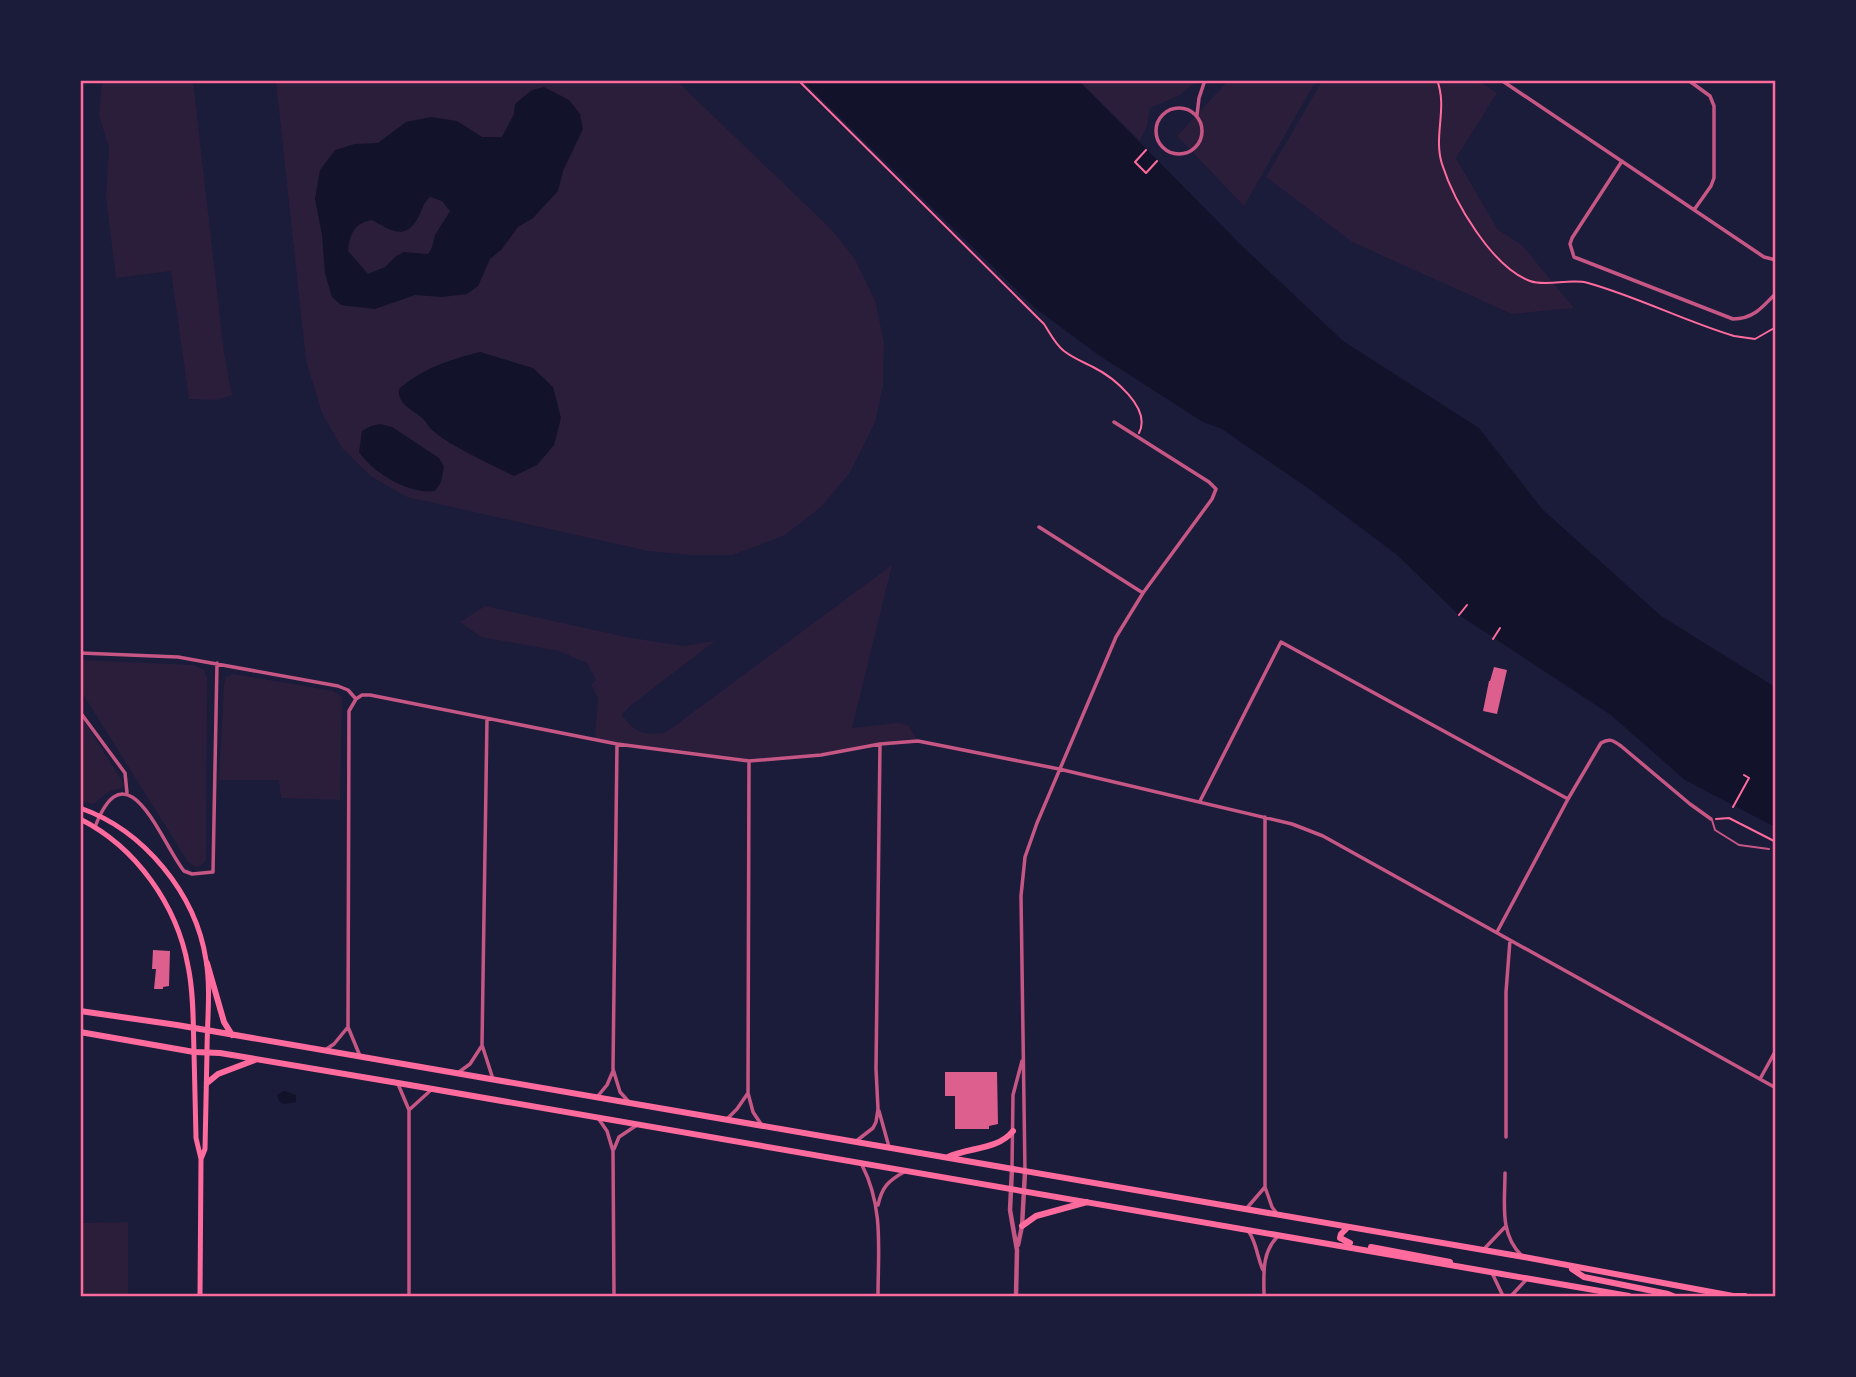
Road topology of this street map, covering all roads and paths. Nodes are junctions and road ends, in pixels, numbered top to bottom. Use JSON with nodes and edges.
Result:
{"nodes":[{"id":1,"x":798,"y":80,"type":"edge"},
{"id":2,"x":1205,"y":80,"type":"edge"},
{"id":3,"x":1437,"y":80,"type":"edge"},
{"id":4,"x":1501,"y":80,"type":"edge"},
{"id":5,"x":1688,"y":80,"type":"edge"},
{"id":6,"x":1197,"y":116,"type":"junction"},
{"id":7,"x":1146,"y":150,"type":"dead end"},
{"id":8,"x":1157,"y":161,"type":"dead end"},
{"id":9,"x":1622,"y":161,"type":"junction"},
{"id":10,"x":1694,"y":210,"type":"junction"},
{"id":11,"x":1776,"y":260,"type":"edge"},
{"id":12,"x":1776,"y":293,"type":"edge"},
{"id":13,"x":1776,"y":327,"type":"edge"},
{"id":14,"x":1114,"y":422,"type":"dead end"},
{"id":15,"x":1137,"y":437,"type":"junction"},
{"id":16,"x":1039,"y":527,"type":"dead end"},
{"id":17,"x":1143,"y":593,"type":"junction"},
{"id":18,"x":1467,"y":604,"type":"dead end"},
{"id":19,"x":1459,"y":615,"type":"dead end"},
{"id":20,"x":1500,"y":629,"type":"dead end"},
{"id":21,"x":1493,"y":639,"type":"dead end"},
{"id":22,"x":81,"y":653,"type":"edge"},
{"id":23,"x":217,"y":663,"type":"junction"},
{"id":24,"x":356,"y":699,"type":"junction"},
{"id":25,"x":80,"y":712,"type":"edge"},
{"id":26,"x":487,"y":719,"type":"junction"},
{"id":27,"x":617,"y":744,"type":"junction"},
{"id":28,"x":880,"y":744,"type":"junction"},
{"id":29,"x":748,"y":761,"type":"junction"},
{"id":30,"x":1059,"y":769,"type":"junction"},
{"id":31,"x":1744,"y":775,"type":"dead end"},
{"id":32,"x":127,"y":794,"type":"junction"},
{"id":33,"x":1567,"y":799,"type":"junction"},
{"id":34,"x":1200,"y":801,"type":"junction"},
{"id":35,"x":1733,"y":807,"type":"dead end"},
{"id":36,"x":80,"y":808,"type":"edge"},
{"id":37,"x":100,"y":816,"type":"junction"},
{"id":38,"x":1265,"y":817,"type":"junction"},
{"id":39,"x":80,"y":819,"type":"edge"},
{"id":40,"x":1712,"y":819,"type":"junction"},
{"id":41,"x":95,"y":827,"type":"junction"},
{"id":42,"x":1776,"y":842,"type":"edge"},
{"id":43,"x":1769,"y":849,"type":"dead end"},
{"id":44,"x":1497,"y":932,"type":"junction"},
{"id":45,"x":1510,"y":940,"type":"junction"},
{"id":46,"x":207,"y":963,"type":"junction"},
{"id":47,"x":80,"y":1011,"type":"edge"},
{"id":48,"x":348,"y":1027,"type":"junction"},
{"id":49,"x":194,"y":1028,"type":"junction"},
{"id":50,"x":207,"y":1031,"type":"junction"},
{"id":51,"x":80,"y":1032,"type":"edge"},
{"id":52,"x":232,"y":1035,"type":"junction"},
{"id":53,"x":482,"y":1045,"type":"junction"},
{"id":54,"x":1776,"y":1050,"type":"edge"},
{"id":55,"x":323,"y":1051,"type":"junction"},
{"id":56,"x":194,"y":1052,"type":"junction"},
{"id":57,"x":207,"y":1052,"type":"junction"},
{"id":58,"x":360,"y":1058,"type":"junction"},
{"id":59,"x":256,"y":1059,"type":"junction"},
{"id":60,"x":1023,"y":1059,"type":"junction"},
{"id":61,"x":613,"y":1069,"type":"junction"},
{"id":62,"x":456,"y":1074,"type":"junction"},
{"id":63,"x":1760,"y":1079,"type":"junction"},
{"id":64,"x":494,"y":1080,"type":"junction"},
{"id":65,"x":207,"y":1083,"type":"junction"},
{"id":66,"x":398,"y":1083,"type":"junction"},
{"id":67,"x":1776,"y":1088,"type":"edge"},
{"id":68,"x":433,"y":1089,"type":"junction"},
{"id":69,"x":748,"y":1093,"type":"junction"},
{"id":70,"x":596,"y":1098,"type":"junction"},
{"id":71,"x":631,"y":1104,"type":"junction"},
{"id":72,"x":878,"y":1108,"type":"junction"},
{"id":73,"x":410,"y":1110,"type":"junction"},
{"id":74,"x":598,"y":1118,"type":"junction"},
{"id":75,"x":726,"y":1120,"type":"junction"},
{"id":76,"x":638,"y":1125,"type":"junction"},
{"id":77,"x":762,"y":1126,"type":"junction"},
{"id":78,"x":1013,"y":1131,"type":"junction"},
{"id":79,"x":1506,"y":1137,"type":"dead end"},
{"id":80,"x":855,"y":1142,"type":"junction"},
{"id":81,"x":889,"y":1148,"type":"junction"},
{"id":82,"x":613,"y":1151,"type":"junction"},
{"id":83,"x":946,"y":1158,"type":"junction"},
{"id":84,"x":201,"y":1159,"type":"junction"},
{"id":85,"x":861,"y":1163,"type":"junction"},
{"id":86,"x":1012,"y":1169,"type":"junction"},
{"id":87,"x":906,"y":1170,"type":"junction"},
{"id":88,"x":1025,"y":1172,"type":"junction"},
{"id":89,"x":1505,"y":1173,"type":"dead end"},
{"id":90,"x":1265,"y":1187,"type":"junction"},
{"id":91,"x":1011,"y":1189,"type":"junction"},
{"id":92,"x":1025,"y":1191,"type":"junction"},
{"id":93,"x":1088,"y":1202,"type":"junction"},
{"id":94,"x":877,"y":1207,"type":"junction"},
{"id":95,"x":1246,"y":1209,"type":"junction"},
{"id":96,"x":1278,"y":1215,"type":"junction"},
{"id":97,"x":1022,"y":1226,"type":"junction"},
{"id":98,"x":1505,"y":1227,"type":"junction"},
{"id":99,"x":1347,"y":1228,"type":"junction"},
{"id":100,"x":1248,"y":1229,"type":"junction"},
{"id":101,"x":1280,"y":1234,"type":"junction"},
{"id":102,"x":1017,"y":1250,"type":"junction"},
{"id":103,"x":1482,"y":1251,"type":"junction"},
{"id":104,"x":1524,"y":1258,"type":"junction"},
{"id":105,"x":1567,"y":1266,"type":"junction"},
{"id":106,"x":1461,"y":1267,"type":"junction"},
{"id":107,"x":1264,"y":1272,"type":"junction"},
{"id":108,"x":1492,"y":1272,"type":"junction"},
{"id":109,"x":1527,"y":1279,"type":"junction"},
{"id":110,"x":1731,"y":1296,"type":"edge"},
{"id":111,"x":200,"y":1297,"type":"edge"},
{"id":112,"x":409,"y":1297,"type":"edge"},
{"id":113,"x":614,"y":1297,"type":"edge"},
{"id":114,"x":878,"y":1297,"type":"edge"},
{"id":115,"x":1016,"y":1297,"type":"edge"},
{"id":116,"x":1264,"y":1297,"type":"edge"},
{"id":117,"x":1503,"y":1297,"type":"edge"},
{"id":118,"x":1511,"y":1297,"type":"edge"},
{"id":119,"x":1629,"y":1297,"type":"edge"},
{"id":120,"x":1673,"y":1297,"type":"edge"},
{"id":121,"x":1745,"y":1297,"type":"edge"}],
"edges":[{"from":1,"to":15,"type":"path"},
{"from":2,"to":6,"type":"street"},
{"from":3,"to":13,"type":"path"},
{"from":4,"to":9,"type":"street"},
{"from":5,"to":10,"type":"street"},
{"from":6,"to":6,"type":"street"},
{"from":7,"to":8,"type":"path"},
{"from":9,"to":10,"type":"street"},
{"from":9,"to":12,"type":"street"},
{"from":10,"to":11,"type":"street"},
{"from":14,"to":15,"type":"street"},
{"from":15,"to":17,"type":"street"},
{"from":16,"to":17,"type":"street"},
{"from":17,"to":30,"type":"street"},
{"from":18,"to":19,"type":"path"},
{"from":20,"to":21,"type":"path"},
{"from":22,"to":23,"type":"street"},
{"from":23,"to":24,"type":"street"},
{"from":23,"to":32,"type":"street"},
{"from":24,"to":26,"type":"street"},
{"from":24,"to":48,"type":"street"},
{"from":25,"to":32,"type":"street"},
{"from":26,"to":27,"type":"street"},
{"from":26,"to":53,"type":"street"},
{"from":27,"to":29,"type":"street"},
{"from":27,"to":61,"type":"street"},
{"from":28,"to":29,"type":"street"},
{"from":28,"to":30,"type":"street"},
{"from":28,"to":72,"type":"street"},
{"from":29,"to":69,"type":"street"},
{"from":30,"to":34,"type":"street"},
{"from":30,"to":60,"type":"street"},
{"from":31,"to":35,"type":"path"},
{"from":32,"to":37,"type":"street"},
{"from":33,"to":34,"type":"street"},
{"from":33,"to":40,"type":"street"},
{"from":33,"to":44,"type":"street"},
{"from":34,"to":38,"type":"street"},
{"from":36,"to":37,"type":"main road"},
{"from":37,"to":41,"type":"street"},
{"from":37,"to":46,"type":"main road"},
{"from":38,"to":44,"type":"street"},
{"from":38,"to":90,"type":"street"},
{"from":39,"to":41,"type":"main road"},
{"from":40,"to":42,"type":"path"},
{"from":40,"to":43,"type":"lane"},
{"from":41,"to":49,"type":"main road"},
{"from":44,"to":45,"type":"street"},
{"from":45,"to":63,"type":"street"},
{"from":45,"to":79,"type":"street"},
{"from":46,"to":50,"type":"main road"},
{"from":46,"to":52,"type":"highway"},
{"from":47,"to":49,"type":"highway"},
{"from":48,"to":55,"type":"street"},
{"from":48,"to":58,"type":"street"},
{"from":49,"to":50,"type":"highway"},
{"from":49,"to":56,"type":"main road"},
{"from":50,"to":52,"type":"highway"},
{"from":50,"to":57,"type":"main road"},
{"from":51,"to":56,"type":"highway"},
{"from":52,"to":55,"type":"highway"},
{"from":53,"to":62,"type":"street"},
{"from":53,"to":64,"type":"street"},
{"from":54,"to":63,"type":"street"},
{"from":55,"to":58,"type":"highway"},
{"from":56,"to":57,"type":"highway"},
{"from":56,"to":84,"type":"main road"},
{"from":57,"to":59,"type":"highway"},
{"from":57,"to":65,"type":"main road"},
{"from":58,"to":62,"type":"highway"},
{"from":59,"to":65,"type":"highway"},
{"from":59,"to":66,"type":"highway"},
{"from":60,"to":78,"type":"street"},
{"from":60,"to":88,"type":"street"},
{"from":61,"to":70,"type":"street"},
{"from":61,"to":71,"type":"street"},
{"from":62,"to":64,"type":"highway"},
{"from":63,"to":67,"type":"street"},
{"from":64,"to":70,"type":"highway"},
{"from":65,"to":84,"type":"main road"},
{"from":66,"to":68,"type":"highway"},
{"from":66,"to":73,"type":"street"},
{"from":68,"to":73,"type":"street"},
{"from":68,"to":74,"type":"highway"},
{"from":69,"to":75,"type":"street"},
{"from":69,"to":77,"type":"street"},
{"from":70,"to":71,"type":"highway"},
{"from":71,"to":75,"type":"highway"},
{"from":72,"to":80,"type":"street"},
{"from":72,"to":81,"type":"street"},
{"from":73,"to":112,"type":"street"},
{"from":74,"to":76,"type":"highway"},
{"from":74,"to":82,"type":"street"},
{"from":75,"to":77,"type":"highway"},
{"from":76,"to":82,"type":"street"},
{"from":76,"to":85,"type":"highway"},
{"from":77,"to":80,"type":"highway"},
{"from":78,"to":83,"type":"highway"},
{"from":78,"to":86,"type":"street"},
{"from":80,"to":81,"type":"highway"},
{"from":81,"to":83,"type":"highway"},
{"from":82,"to":113,"type":"street"},
{"from":83,"to":86,"type":"highway"},
{"from":84,"to":111,"type":"main road"},
{"from":85,"to":87,"type":"highway"},
{"from":85,"to":94,"type":"street"},
{"from":86,"to":88,"type":"highway"},
{"from":86,"to":91,"type":"street"},
{"from":87,"to":91,"type":"highway"},
{"from":87,"to":94,"type":"street"},
{"from":88,"to":92,"type":"street"},
{"from":88,"to":95,"type":"highway"},
{"from":89,"to":98,"type":"street"},
{"from":90,"to":95,"type":"street"},
{"from":90,"to":96,"type":"street"},
{"from":91,"to":92,"type":"highway"},
{"from":91,"to":102,"type":"street"},
{"from":92,"to":93,"type":"highway"},
{"from":92,"to":97,"type":"street"},
{"from":93,"to":97,"type":"highway"},
{"from":93,"to":100,"type":"highway"},
{"from":94,"to":114,"type":"street"},
{"from":95,"to":96,"type":"highway"},
{"from":96,"to":99,"type":"highway"},
{"from":97,"to":102,"type":"street"},
{"from":98,"to":103,"type":"street"},
{"from":98,"to":104,"type":"street"},
{"from":99,"to":103,"type":"highway"},
{"from":99,"to":106,"type":"highway"},
{"from":100,"to":101,"type":"highway"},
{"from":100,"to":107,"type":"street"},
{"from":101,"to":106,"type":"highway"},
{"from":101,"to":107,"type":"street"},
{"from":102,"to":115,"type":"street"},
{"from":103,"to":104,"type":"highway"},
{"from":104,"to":105,"type":"highway"},
{"from":105,"to":110,"type":"highway"},
{"from":105,"to":120,"type":"highway"},
{"from":106,"to":108,"type":"highway"},
{"from":107,"to":116,"type":"street"},
{"from":108,"to":109,"type":"highway"},
{"from":108,"to":117,"type":"street"},
{"from":109,"to":118,"type":"street"},
{"from":109,"to":119,"type":"highway"},
{"from":110,"to":121,"type":"highway"}]}
